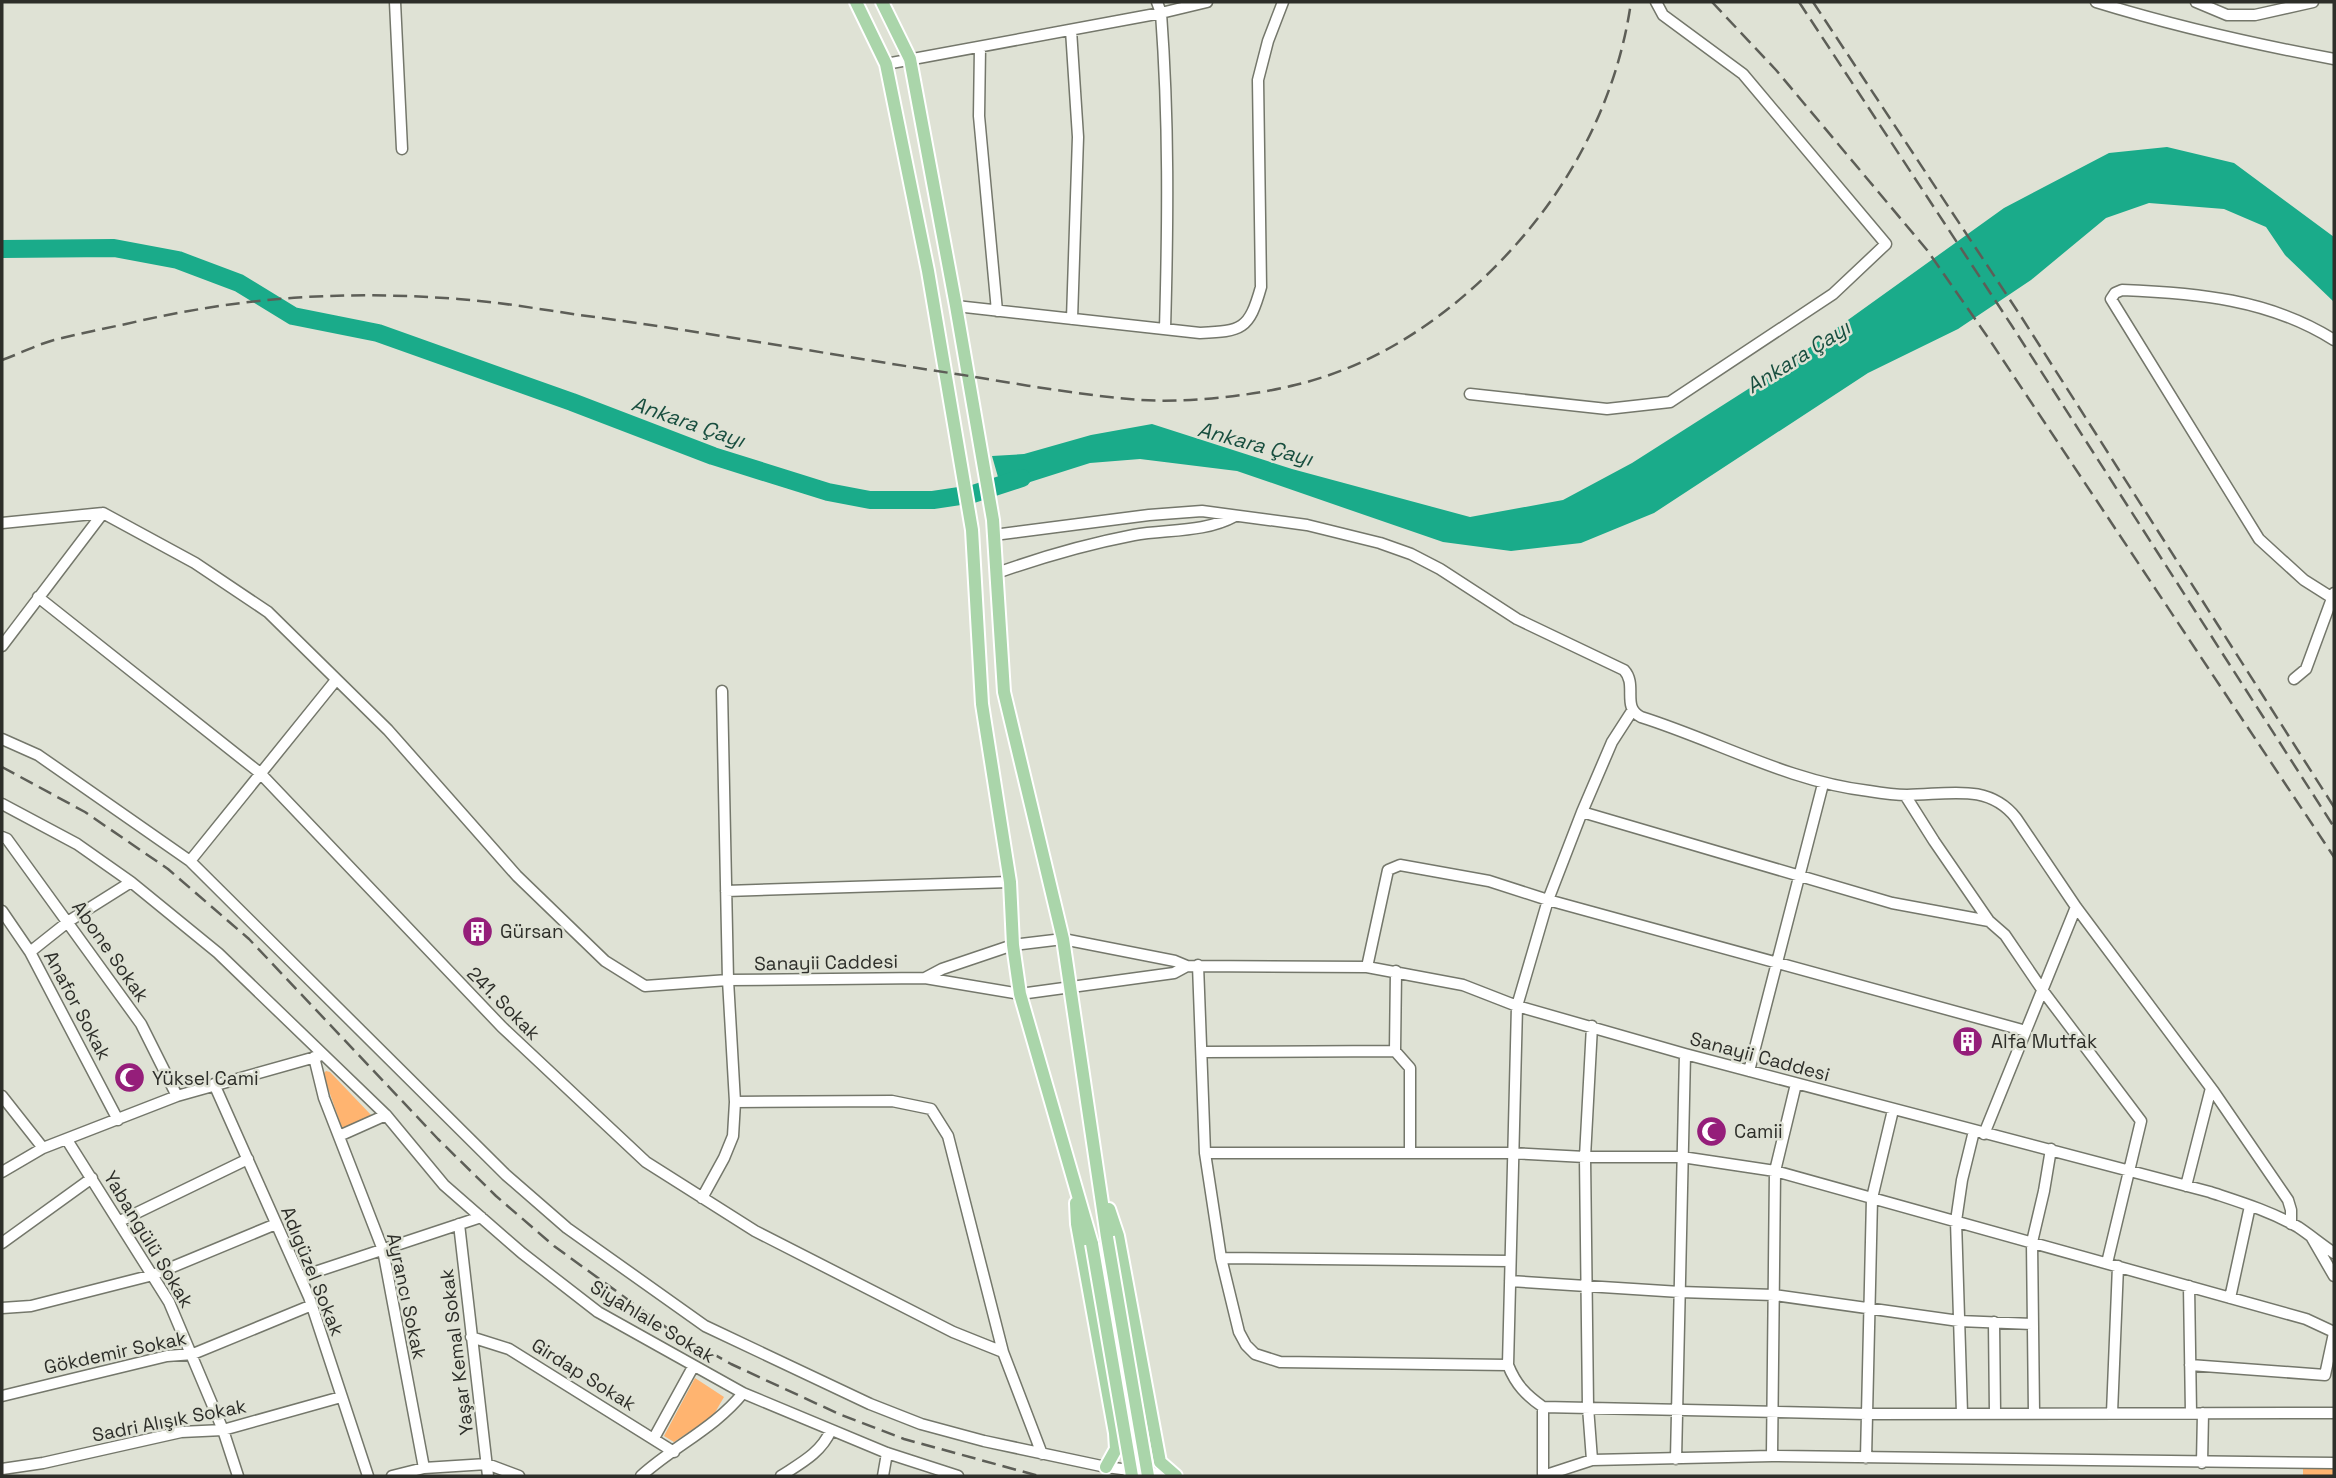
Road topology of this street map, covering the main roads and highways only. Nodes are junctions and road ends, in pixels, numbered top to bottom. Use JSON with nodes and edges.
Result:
{"nodes":[{"id":1,"x":856,"y":2,"type":"edge"},
{"id":2,"x":882,"y":2,"type":"edge"},
{"id":3,"x":1098,"y":1178,"type":"junction"},
{"id":4,"x":1076,"y":1185,"type":"junction"},
{"id":5,"x":1151,"y":1414,"type":"junction"},
{"id":6,"x":1115,"y":1433,"type":"junction"},
{"id":7,"x":1106,"y":1466,"type":"road end"},
{"id":8,"x":1132,"y":1476,"type":"edge"},
{"id":9,"x":1148,"y":1476,"type":"edge"},
{"id":10,"x":1176,"y":1476,"type":"edge"}],
"edges":[{"from":1,"to":4,"type":"main road"},
{"from":2,"to":3,"type":"main road"},
{"from":3,"to":5,"type":"main road"},
{"from":3,"to":9,"type":"main road","bridge":true},
{"from":4,"to":6,"type":"main road"},
{"from":4,"to":8,"type":"main road","bridge":true},
{"from":5,"to":6,"type":"main road"},
{"from":5,"to":10,"type":"main road"},
{"from":6,"to":7,"type":"main road"}]}
